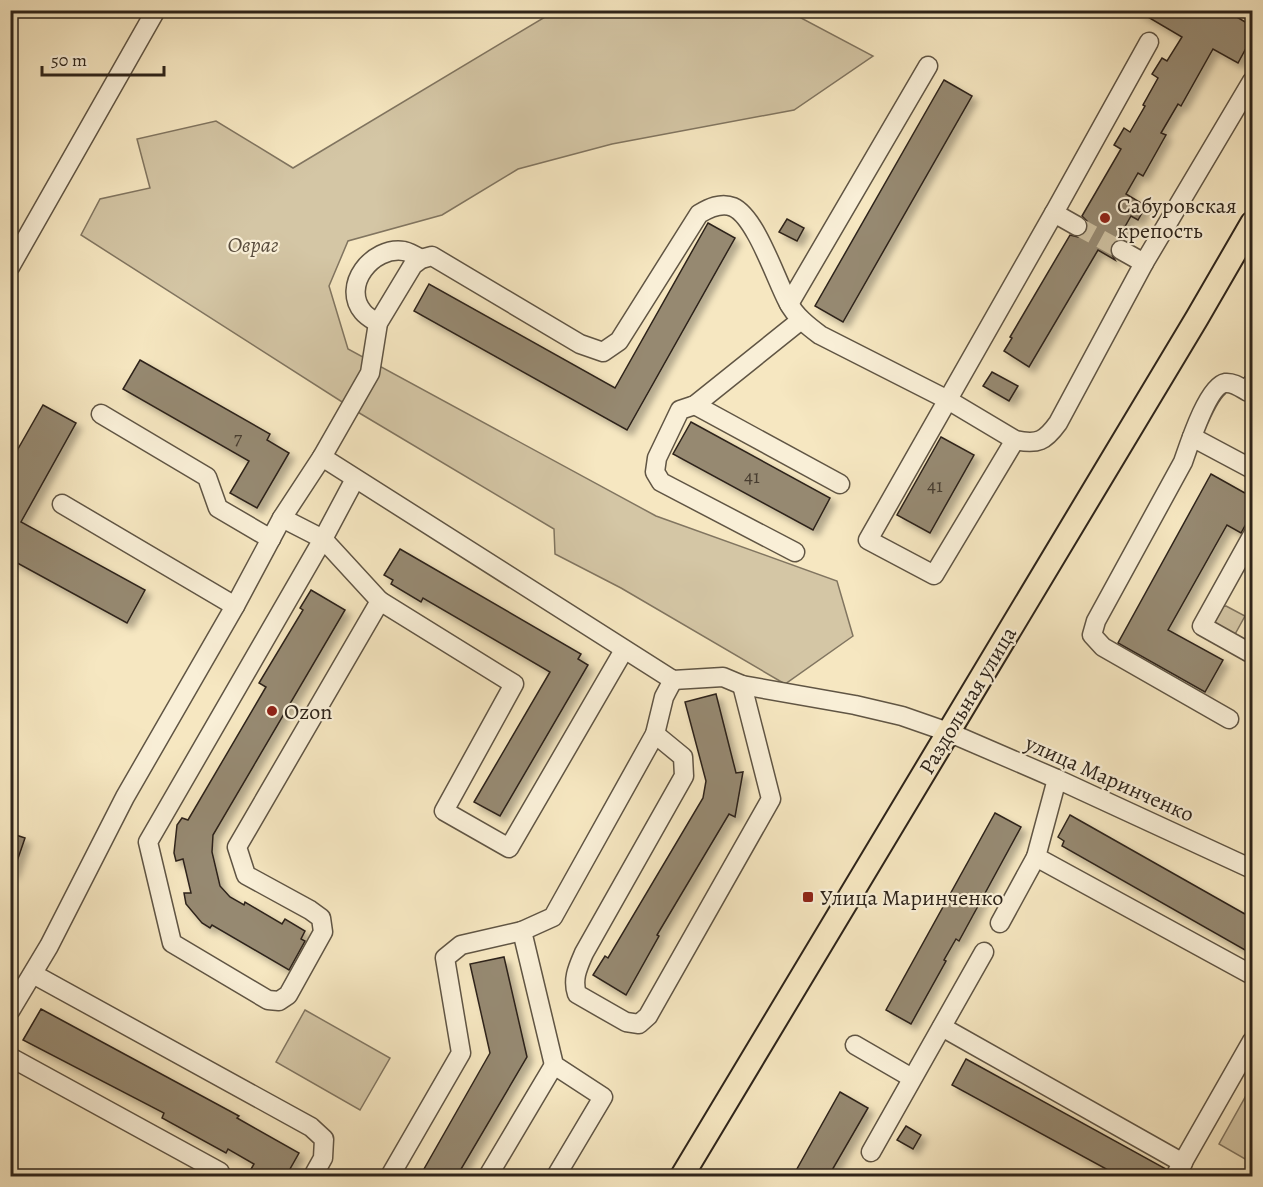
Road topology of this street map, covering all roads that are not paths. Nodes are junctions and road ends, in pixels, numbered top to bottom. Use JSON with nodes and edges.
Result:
{"nodes":[{"id":1,"x":156,"y":10,"type":"edge"},
{"id":2,"x":1149,"y":42,"type":"dead end"},
{"id":3,"x":928,"y":66,"type":"dead end"},
{"id":4,"x":1252,"y":81,"type":"edge"},
{"id":5,"x":1054,"y":213,"type":"junction"},
{"id":6,"x":1252,"y":223,"type":"edge"},
{"id":7,"x":1077,"y":226,"type":"tunnel mouth"},
{"id":8,"x":1120,"y":250,"type":"tunnel mouth"},
{"id":9,"x":421,"y":259,"type":"junction"},
{"id":10,"x":1144,"y":263,"type":"junction"},
{"id":11,"x":10,"y":267,"type":"edge"},
{"id":12,"x":789,"y":304,"type":"junction"},
{"id":13,"x":801,"y":320,"type":"junction"},
{"id":14,"x":378,"y":323,"type":"junction"},
{"id":15,"x":1251,"y":391,"type":"edge"},
{"id":16,"x":948,"y":400,"type":"junction"},
{"id":17,"x":695,"y":405,"type":"junction"},
{"id":18,"x":101,"y":414,"type":"dead end"},
{"id":19,"x":1192,"y":436,"type":"junction"},
{"id":20,"x":1015,"y":440,"type":"junction"},
{"id":21,"x":322,"y":457,"type":"junction"},
{"id":22,"x":1252,"y":469,"type":"edge"},
{"id":23,"x":356,"y":479,"type":"junction"},
{"id":24,"x":840,"y":484,"type":"dead end"},
{"id":25,"x":62,"y":504,"type":"dead end"},
{"id":26,"x":282,"y":518,"type":"junction"},
{"id":27,"x":1252,"y":536,"type":"edge"},
{"id":28,"x":271,"y":539,"type":"junction"},
{"id":29,"x":323,"y":539,"type":"junction"},
{"id":30,"x":795,"y":552,"type":"dead end"},
{"id":31,"x":380,"y":601,"type":"junction"},
{"id":32,"x":235,"y":606,"type":"junction"},
{"id":33,"x":624,"y":651,"type":"junction"},
{"id":34,"x":1252,"y":654,"type":"edge"},
{"id":35,"x":673,"y":680,"type":"junction"},
{"id":36,"x":742,"y":685,"type":"junction"},
{"id":37,"x":1230,"y":719,"type":"dead end"},
{"id":38,"x":948,"y":732,"type":"junction"},
{"id":39,"x":655,"y":734,"type":"junction"},
{"id":40,"x":1057,"y":779,"type":"junction"},
{"id":41,"x":1036,"y":857,"type":"junction"},
{"id":42,"x":1252,"y":869,"type":"edge"},
{"id":43,"x":1000,"y":923,"type":"dead end"},
{"id":44,"x":522,"y":931,"type":"junction"},
{"id":45,"x":984,"y":952,"type":"dead end"},
{"id":46,"x":33,"y":974,"type":"junction"},
{"id":47,"x":1252,"y":975,"type":"edge"},
{"id":48,"x":10,"y":1011,"type":"edge"},
{"id":49,"x":942,"y":1027,"type":"junction"},
{"id":50,"x":1252,"y":1041,"type":"edge"},
{"id":51,"x":855,"y":1045,"type":"dead end"},
{"id":52,"x":10,"y":1058,"type":"edge"},
{"id":53,"x":554,"y":1065,"type":"junction"},
{"id":54,"x":912,"y":1078,"type":"junction"},
{"id":55,"x":871,"y":1152,"type":"dead end"},
{"id":56,"x":1179,"y":1170,"type":"edge"},
{"id":57,"x":218,"y":1176,"type":"edge"},
{"id":58,"x":313,"y":1176,"type":"edge"},
{"id":59,"x":390,"y":1176,"type":"edge"},
{"id":60,"x":488,"y":1176,"type":"edge"},
{"id":61,"x":556,"y":1176,"type":"edge"},
{"id":62,"x":682,"y":1176,"type":"edge"}],
"edges":[{"from":1,"to":11,"type":"street"},
{"from":2,"to":5,"type":"street"},
{"from":3,"to":12,"type":"street"},
{"from":4,"to":10,"type":"street"},
{"from":5,"to":7,"type":"street"},
{"from":5,"to":16,"type":"street"},
{"from":6,"to":38,"type":"main road","name":"Раздольная улица"},
{"from":8,"to":10,"type":"street"},
{"from":9,"to":12,"type":"street"},
{"from":9,"to":14,"type":"street"},
{"from":9,"to":14,"type":"street"},
{"from":10,"to":20,"type":"street"},
{"from":12,"to":13,"type":"street"},
{"from":13,"to":16,"type":"street"},
{"from":13,"to":17,"type":"street"},
{"from":14,"to":21,"type":"street"},
{"from":15,"to":19,"type":"street"},
{"from":16,"to":20,"type":"street"},
{"from":16,"to":20,"type":"street"},
{"from":17,"to":24,"type":"street"},
{"from":17,"to":30,"type":"street"},
{"from":18,"to":28,"type":"street"},
{"from":19,"to":22,"type":"street"},
{"from":19,"to":37,"type":"street"},
{"from":21,"to":23,"type":"street"},
{"from":21,"to":26,"type":"street"},
{"from":23,"to":29,"type":"street"},
{"from":23,"to":33,"type":"street"},
{"from":25,"to":32,"type":"street"},
{"from":26,"to":28,"type":"street"},
{"from":26,"to":29,"type":"street"},
{"from":27,"to":34,"type":"street"},
{"from":28,"to":32,"type":"street"},
{"from":29,"to":31,"type":"street"},
{"from":29,"to":31,"type":"street"},
{"from":31,"to":33,"type":"street"},
{"from":32,"to":46,"type":"street"},
{"from":33,"to":35,"type":"street"},
{"from":35,"to":36,"type":"street","name":"улица Маринченко"},
{"from":35,"to":39,"type":"street"},
{"from":36,"to":38,"type":"street","name":"улица Маринченко"},
{"from":36,"to":39,"type":"street"},
{"from":38,"to":40,"type":"street","name":"улица Маринченко"},
{"from":38,"to":62,"type":"main road","name":"Раздольная улица"},
{"from":39,"to":44,"type":"street"},
{"from":40,"to":41,"type":"street"},
{"from":40,"to":42,"type":"street","name":"улица Маринченко"},
{"from":41,"to":43,"type":"street"},
{"from":41,"to":47,"type":"street"},
{"from":44,"to":53,"type":"street"},
{"from":44,"to":59,"type":"street"},
{"from":45,"to":49,"type":"street"},
{"from":46,"to":48,"type":"street"},
{"from":46,"to":58,"type":"street"},
{"from":49,"to":54,"type":"street"},
{"from":49,"to":56,"type":"street"},
{"from":50,"to":56,"type":"street"},
{"from":51,"to":54,"type":"street"},
{"from":52,"to":57,"type":"street"},
{"from":53,"to":60,"type":"street"},
{"from":53,"to":61,"type":"street"},
{"from":54,"to":55,"type":"street"}]}
